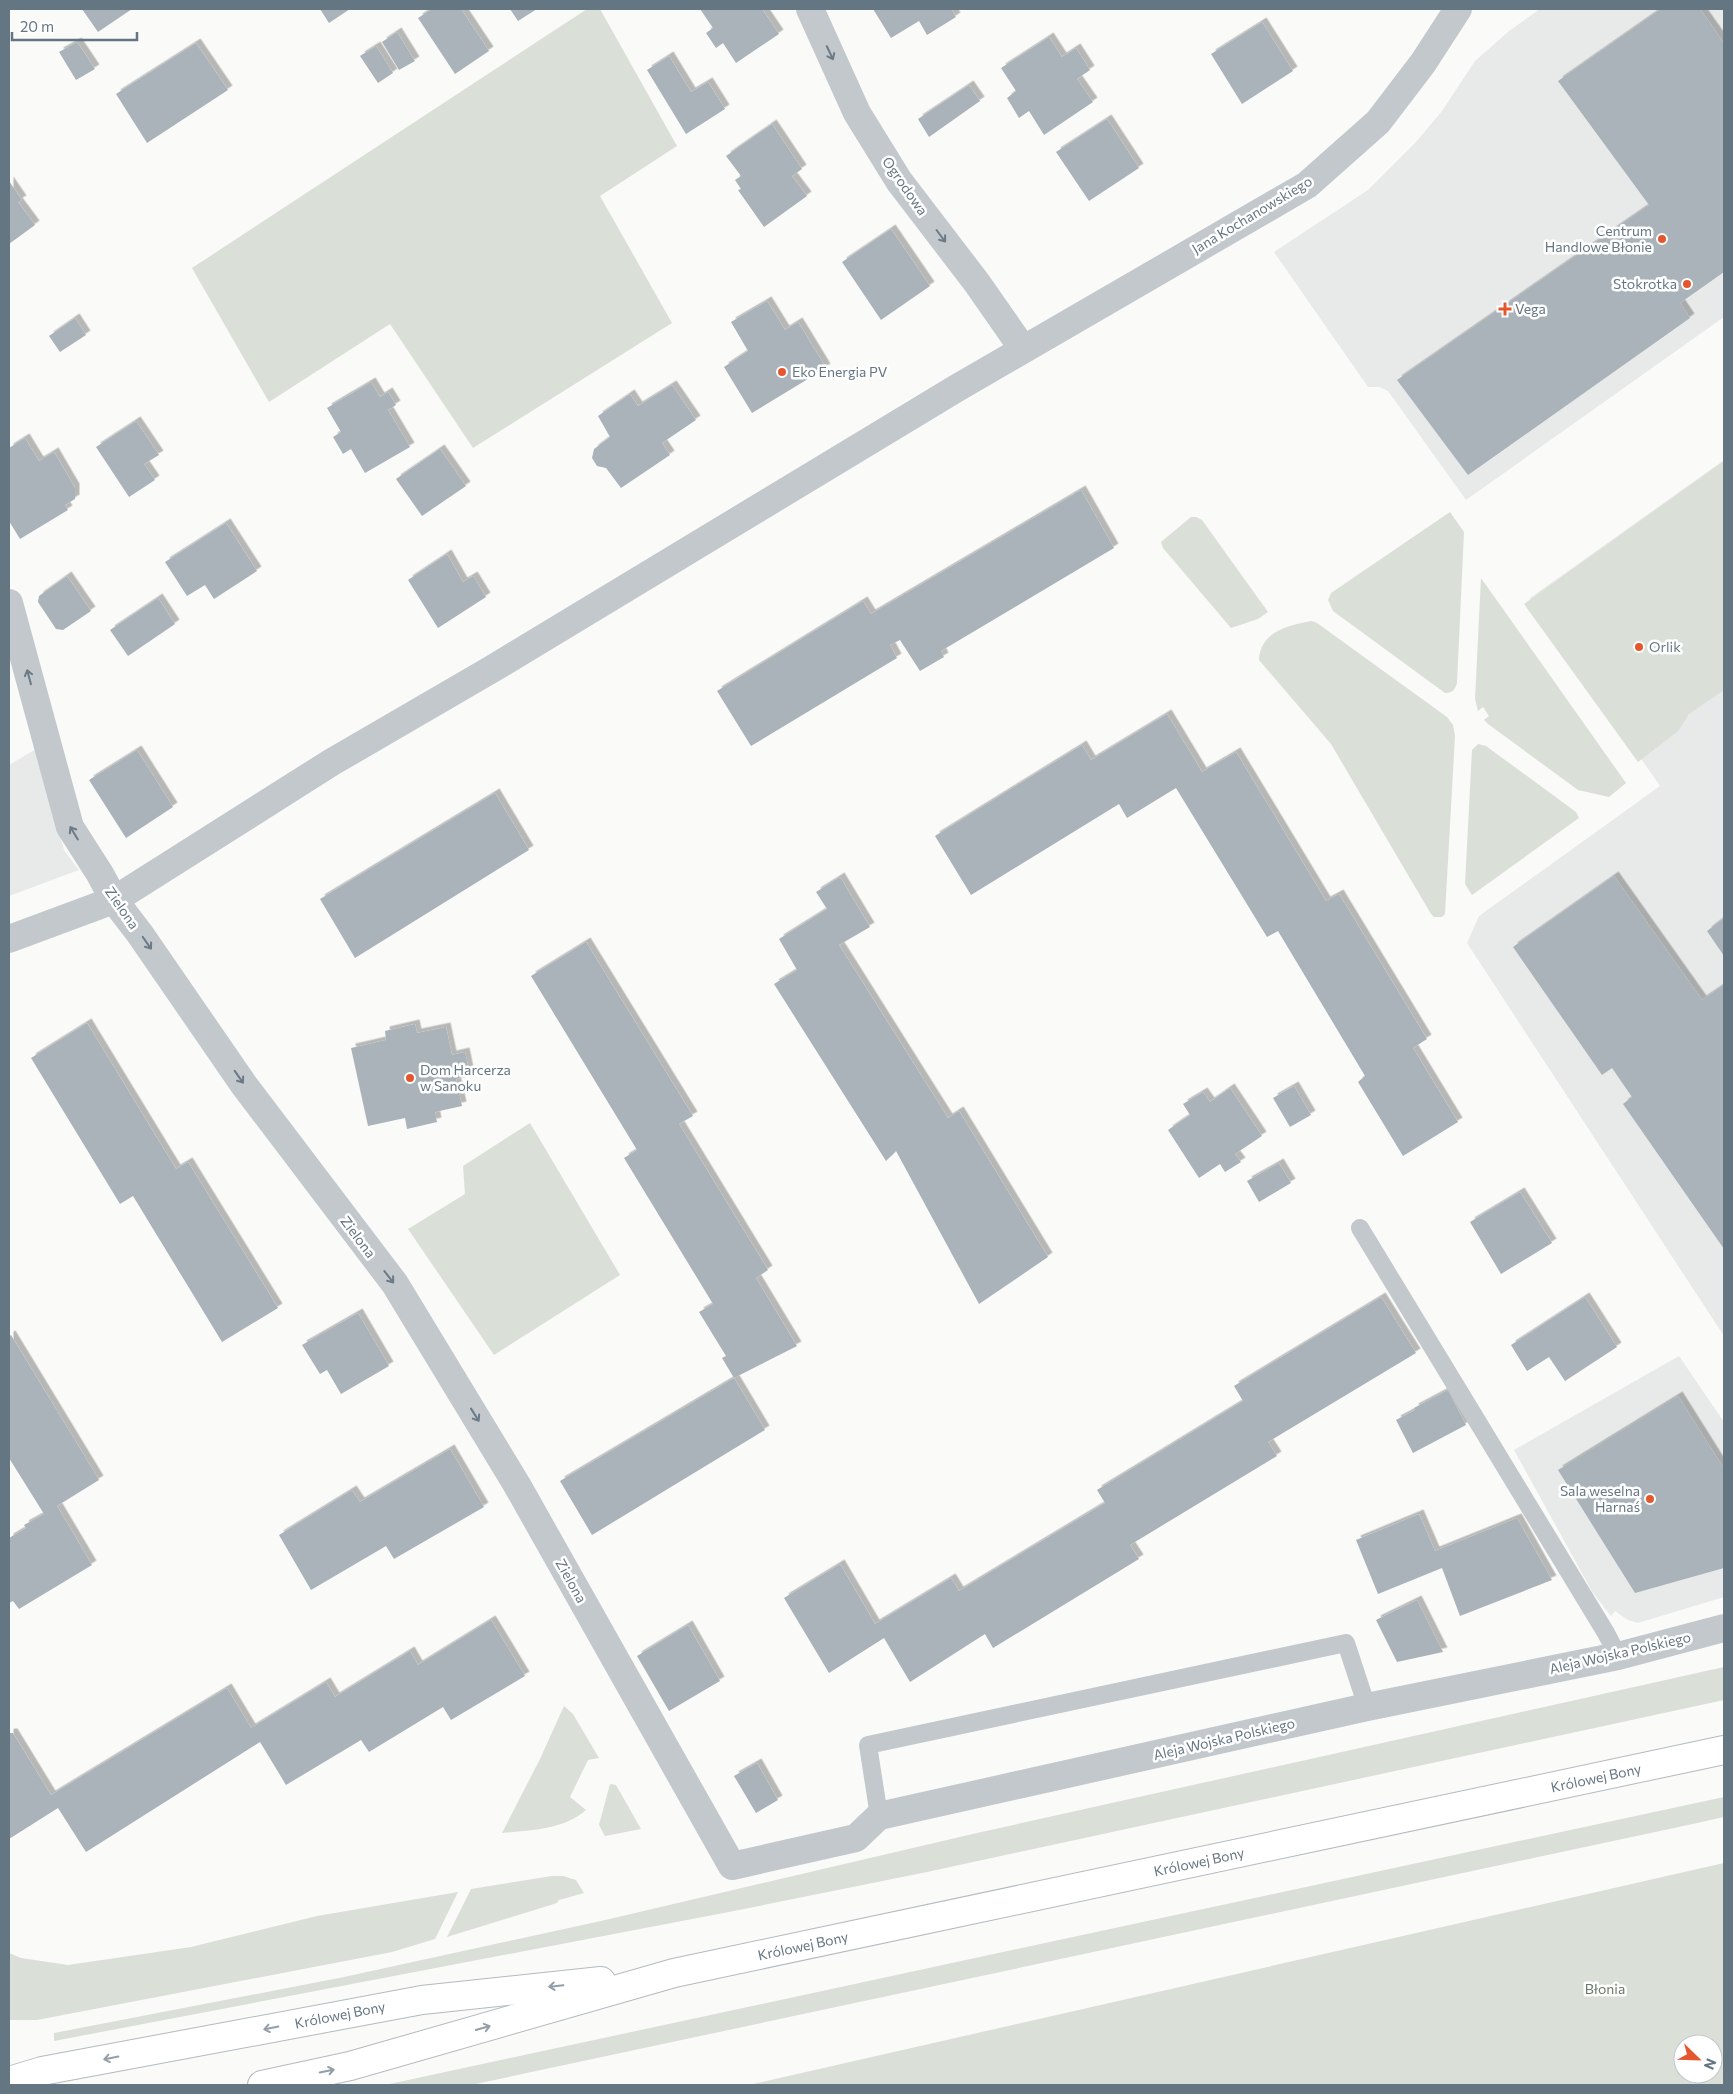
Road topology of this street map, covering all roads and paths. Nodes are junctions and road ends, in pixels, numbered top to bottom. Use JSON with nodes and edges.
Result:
{"nodes":[{"id":1,"x":810,"y":9,"type":"edge"},
{"id":2,"x":1458,"y":9,"type":"edge"},
{"id":3,"x":1023,"y":350,"type":"junction"},
{"id":4,"x":9,"y":603,"type":"edge"},
{"id":5,"x":114,"y":900,"type":"junction"},
{"id":6,"x":9,"y":939,"type":"edge"},
{"id":7,"x":1360,"y":1228,"type":"dead end"},
{"id":8,"x":1724,"y":1628,"type":"edge"},
{"id":9,"x":1618,"y":1656,"type":"junction"},
{"id":10,"x":1367,"y":1706,"type":"junction"},
{"id":11,"x":1724,"y":1750,"type":"edge"},
{"id":12,"x":879,"y":1816,"type":"junction"},
{"id":13,"x":674,"y":1973,"type":"junction"},
{"id":14,"x":9,"y":2067,"type":"edge"},
{"id":15,"x":42,"y":2071,"type":"junction"},
{"id":16,"x":9,"y":2080,"type":"edge"},
{"id":17,"x":262,"y":2085,"type":"edge"}],
"edges":[{"from":1,"to":3,"type":"street","name":"Ogrodowa","one_way":true},
{"from":2,"to":3,"type":"street","name":"Jana Kochanowskiego"},
{"from":3,"to":5,"type":"street","name":"Jana Kochanowskiego"},
{"from":5,"to":4,"type":"street","name":"Zielona","one_way":true},
{"from":5,"to":6,"type":"street","name":"Jana Kochanowskiego"},
{"from":5,"to":12,"type":"street","name":"Zielona","one_way":true},
{"from":7,"to":9,"type":"lane"},
{"from":8,"to":9,"type":"street","name":"Aleja Wojska Polskiego"},
{"from":9,"to":10,"type":"street","name":"Aleja Wojska Polskiego"},
{"from":10,"to":12,"type":"street","name":"Aleja Wojska Polskiego"},
{"from":10,"to":12,"type":"lane"},
{"from":11,"to":13,"type":"main road","name":"Królowej Bony"},
{"from":13,"to":15,"type":"main road","name":"Królowej Bony","one_way":true},
{"from":17,"to":13,"type":"main road","name":"Królowej Bony","one_way":true},
{"from":14,"to":15,"type":"main road"},
{"from":15,"to":16,"type":"main road","name":"Królowej Bony"}]}
